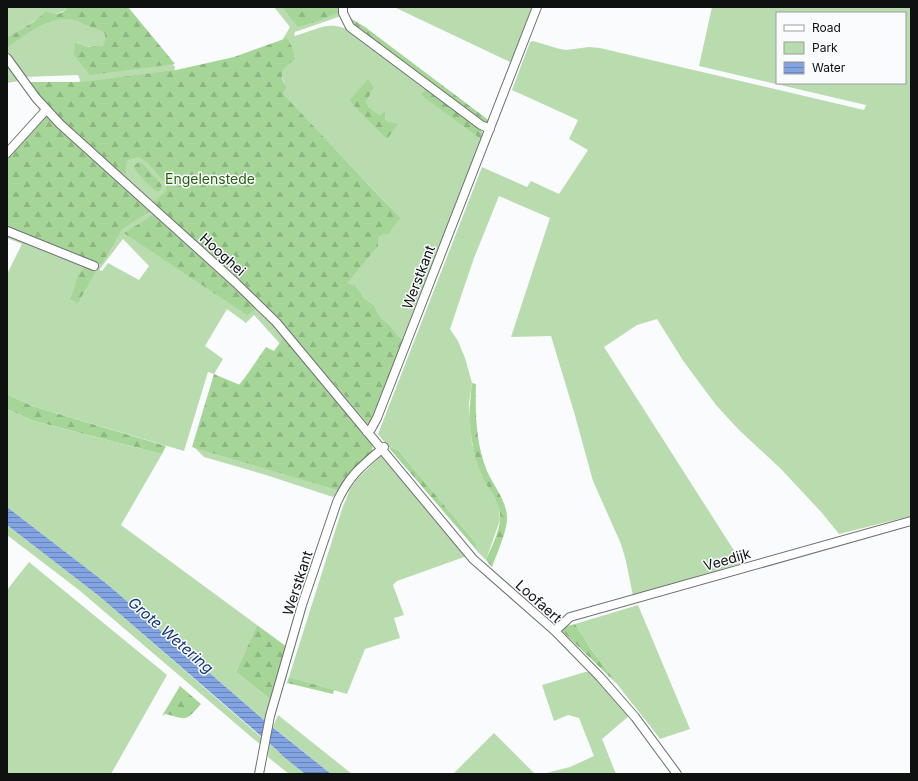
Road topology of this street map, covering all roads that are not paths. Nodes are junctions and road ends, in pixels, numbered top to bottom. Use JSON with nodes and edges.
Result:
{"nodes":[{"id":1,"x":343,"y":7,"type":"edge"},
{"id":2,"x":537,"y":7,"type":"edge"},
{"id":3,"x":7,"y":58,"type":"edge"},
{"id":4,"x":46,"y":110,"type":"junction"},
{"id":5,"x":490,"y":129,"type":"junction"},
{"id":6,"x":7,"y":153,"type":"edge"},
{"id":7,"x":7,"y":230,"type":"edge"},
{"id":8,"x":94,"y":266,"type":"dead end"},
{"id":9,"x":367,"y":432,"type":"junction"},
{"id":10,"x":383,"y":448,"type":"junction"},
{"id":11,"x":911,"y":521,"type":"edge"},
{"id":12,"x":554,"y":632,"type":"junction"},
{"id":13,"x":259,"y":774,"type":"edge"},
{"id":14,"x":677,"y":774,"type":"edge"}],
"edges":[{"from":1,"to":5,"type":"street"},
{"from":2,"to":5,"type":"street","name":"Werstkant"},
{"from":3,"to":4,"type":"street","name":"Hooghei"},
{"from":4,"to":6,"type":"street"},
{"from":4,"to":9,"type":"street","name":"Hooghei"},
{"from":5,"to":9,"type":"street","name":"Werstkant"},
{"from":7,"to":8,"type":"street"},
{"from":9,"to":10,"type":"street","name":"Loofaert"},
{"from":10,"to":12,"type":"street","name":"Loofaert"},
{"from":10,"to":13,"type":"street","name":"Werstkant"},
{"from":11,"to":12,"type":"street","name":"Veedijk"},
{"from":12,"to":14,"type":"street","name":"Loofaert"}]}
